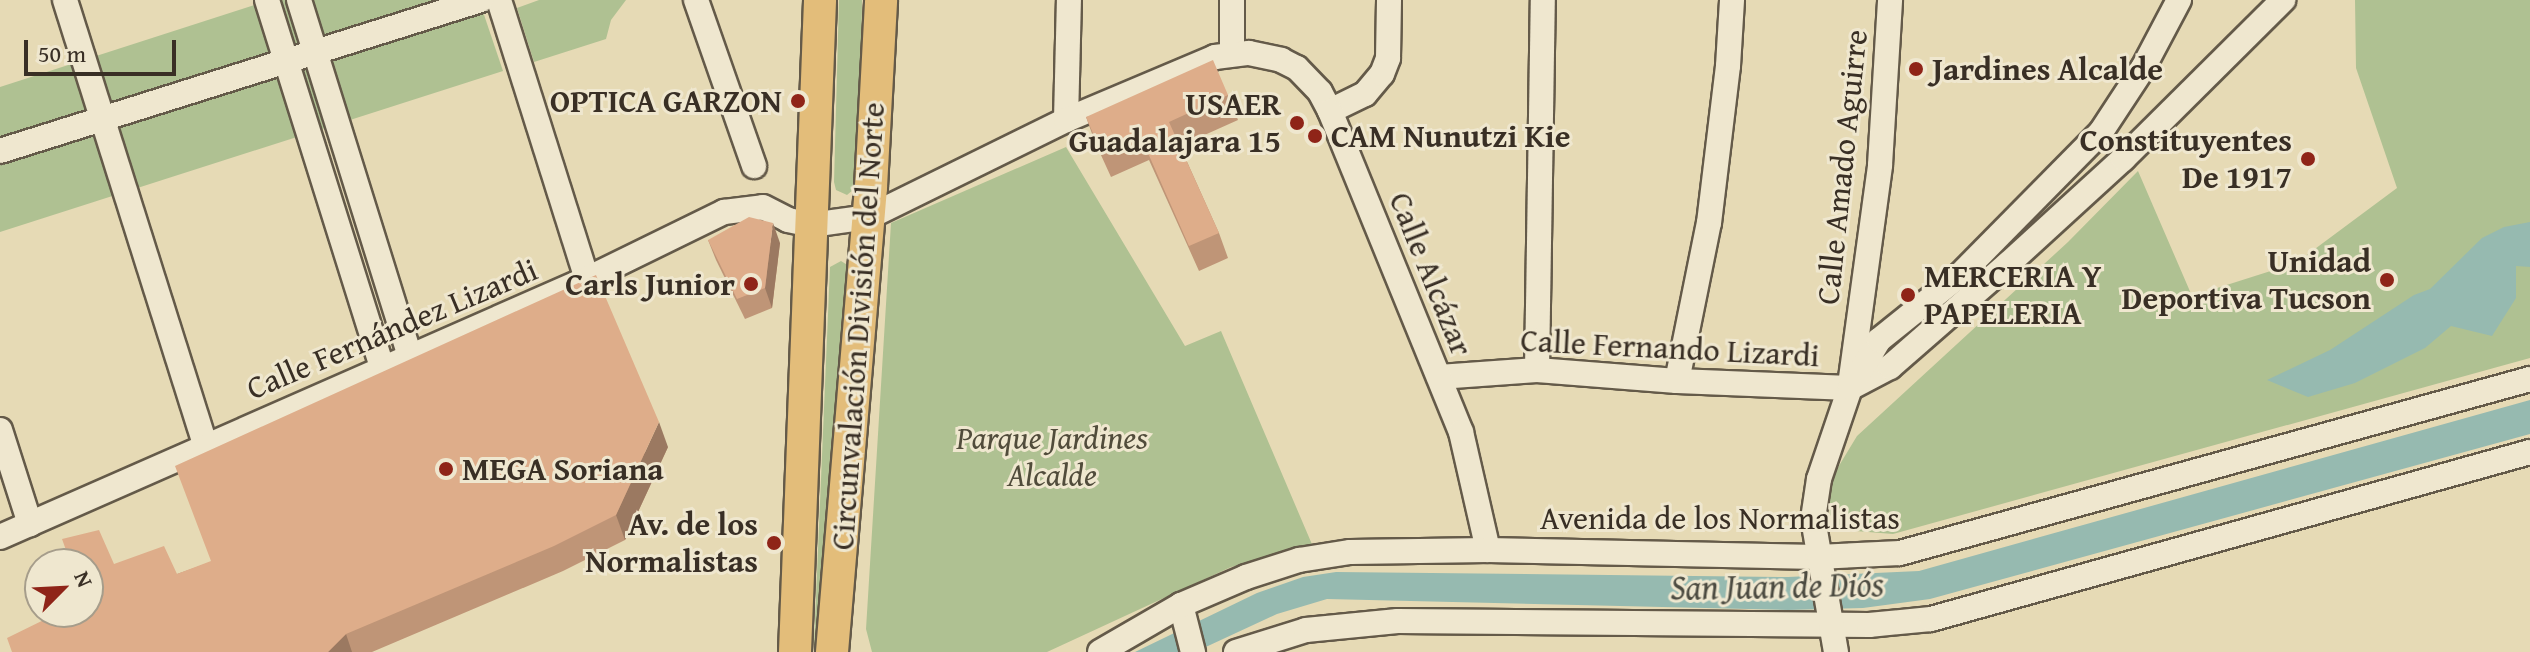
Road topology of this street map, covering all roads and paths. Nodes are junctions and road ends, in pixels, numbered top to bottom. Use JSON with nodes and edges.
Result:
{"nodes":[{"id":1,"x":65,"y":0,"type":"edge"},
{"id":2,"x":267,"y":0,"type":"edge"},
{"id":3,"x":299,"y":0,"type":"edge"},
{"id":4,"x":481,"y":0,"type":"edge"},
{"id":5,"x":499,"y":0,"type":"edge"},
{"id":6,"x":696,"y":0,"type":"edge"},
{"id":7,"x":820,"y":0,"type":"edge"},
{"id":8,"x":881,"y":0,"type":"edge"},
{"id":9,"x":1069,"y":0,"type":"edge"},
{"id":10,"x":1232,"y":0,"type":"edge"},
{"id":11,"x":1389,"y":0,"type":"edge"},
{"id":12,"x":1543,"y":0,"type":"edge"},
{"id":13,"x":1732,"y":0,"type":"edge"},
{"id":14,"x":1890,"y":0,"type":"edge"},
{"id":15,"x":2179,"y":0,"type":"edge"},
{"id":16,"x":2283,"y":0,"type":"edge"},
{"id":17,"x":315,"y":52,"type":"junction"},
{"id":18,"x":1232,"y":54,"type":"junction"},
{"id":19,"x":287,"y":61,"type":"junction"},
{"id":20,"x":1330,"y":111,"type":"junction"},
{"id":21,"x":102,"y":119,"type":"junction"},
{"id":22,"x":1066,"y":120,"type":"junction"},
{"id":23,"x":2150,"y":132,"type":"junction"},
{"id":24,"x":0,"y":151,"type":"edge"},
{"id":25,"x":2075,"y":159,"type":"junction"},
{"id":26,"x":754,"y":166,"type":"dead end"},
{"id":27,"x":869,"y":217,"type":"junction"},
{"id":28,"x":811,"y":225,"type":"junction"},
{"id":29,"x":587,"y":279,"type":"junction"},
{"id":30,"x":410,"y":357,"type":"junction"},
{"id":31,"x":382,"y":368,"type":"junction"},
{"id":32,"x":1537,"y":370,"type":"junction"},
{"id":33,"x":1439,"y":377,"type":"junction"},
{"id":34,"x":2530,"y":379,"type":"edge"},
{"id":35,"x":1677,"y":381,"type":"junction"},
{"id":36,"x":1850,"y":388,"type":"junction"},
{"id":37,"x":0,"y":430,"type":"edge"},
{"id":38,"x":205,"y":445,"type":"junction"},
{"id":39,"x":2530,"y":452,"type":"edge"},
{"id":40,"x":30,"y":524,"type":"junction"},
{"id":41,"x":0,"y":537,"type":"edge"},
{"id":42,"x":1488,"y":550,"type":"junction"},
{"id":43,"x":1818,"y":561,"type":"junction"},
{"id":44,"x":1182,"y":610,"type":"junction"},
{"id":45,"x":1828,"y":621,"type":"junction"},
{"id":46,"x":835,"y":646,"type":"edge"},
{"id":47,"x":795,"y":652,"type":"edge"},
{"id":48,"x":1100,"y":652,"type":"edge"},
{"id":49,"x":1193,"y":652,"type":"edge"},
{"id":50,"x":1236,"y":652,"type":"edge"},
{"id":51,"x":1836,"y":652,"type":"edge"}],
"edges":[{"from":1,"to":21,"type":"street"},
{"from":2,"to":19,"type":"street"},
{"from":3,"to":17,"type":"street"},
{"from":4,"to":17,"type":"street"},
{"from":5,"to":29,"type":"street"},
{"from":6,"to":26,"type":"street"},
{"from":7,"to":28,"type":"main road","name":"Circunvalación División del Norte"},
{"from":8,"to":27,"type":"main road","name":"Circunvalación División del Norte"},
{"from":9,"to":22,"type":"street"},
{"from":10,"to":18,"type":"street"},
{"from":11,"to":20,"type":"street"},
{"from":12,"to":32,"type":"street"},
{"from":13,"to":35,"type":"street"},
{"from":14,"to":36,"type":"street","name":"Calle Amado Aguirre"},
{"from":15,"to":25,"type":"street"},
{"from":16,"to":23,"type":"street"},
{"from":17,"to":19,"type":"street"},
{"from":17,"to":30,"type":"street"},
{"from":18,"to":20,"type":"street","name":"Calle Alcázar"},
{"from":18,"to":22,"type":"street","name":"Calle Alcázar"},
{"from":19,"to":21,"type":"street"},
{"from":19,"to":31,"type":"street"},
{"from":20,"to":33,"type":"street","name":"Calle Alcázar"},
{"from":21,"to":24,"type":"street"},
{"from":21,"to":38,"type":"street"},
{"from":22,"to":27,"type":"street","name":"Calle Alcázar"},
{"from":23,"to":25,"type":"street"},
{"from":23,"to":36,"type":"street"},
{"from":25,"to":36,"type":"street"},
{"from":27,"to":28,"type":"street","name":"Calle Alcázar"},
{"from":27,"to":46,"type":"main road","name":"Circunvalación División del Norte"},
{"from":28,"to":29,"type":"street","name":"Calle Fernández Lizardi"},
{"from":28,"to":47,"type":"main road","name":"Circunvalación División del Norte"},
{"from":29,"to":30,"type":"street","name":"Calle Fernández Lizardi"},
{"from":30,"to":31,"type":"street","name":"Calle Fernández Lizardi"},
{"from":31,"to":38,"type":"street","name":"Calle Fernández Lizardi"},
{"from":32,"to":33,"type":"street","name":"Calle Fernando Lizardi"},
{"from":32,"to":35,"type":"street","name":"Calle Fernando Lizardi"},
{"from":33,"to":42,"type":"street","name":"Calle Alcázar"},
{"from":34,"to":43,"type":"street","name":"Avenida de los Normalistas"},
{"from":35,"to":36,"type":"street","name":"Calle Fernando Lizardi"},
{"from":36,"to":43,"type":"street"},
{"from":37,"to":40,"type":"street"},
{"from":38,"to":40,"type":"street","name":"Calle Fernández Lizardi"},
{"from":39,"to":45,"type":"street"},
{"from":40,"to":41,"type":"street","name":"Calle Fernández Lizardi"},
{"from":42,"to":43,"type":"street","name":"Avenida de los Normalistas"},
{"from":42,"to":44,"type":"street","name":"Avenida de los Normalistas"},
{"from":43,"to":45,"type":"street"},
{"from":44,"to":48,"type":"street","name":"Avenida de los Normalistas"},
{"from":44,"to":49,"type":"street"},
{"from":45,"to":50,"type":"street"},
{"from":45,"to":51,"type":"street"}]}
